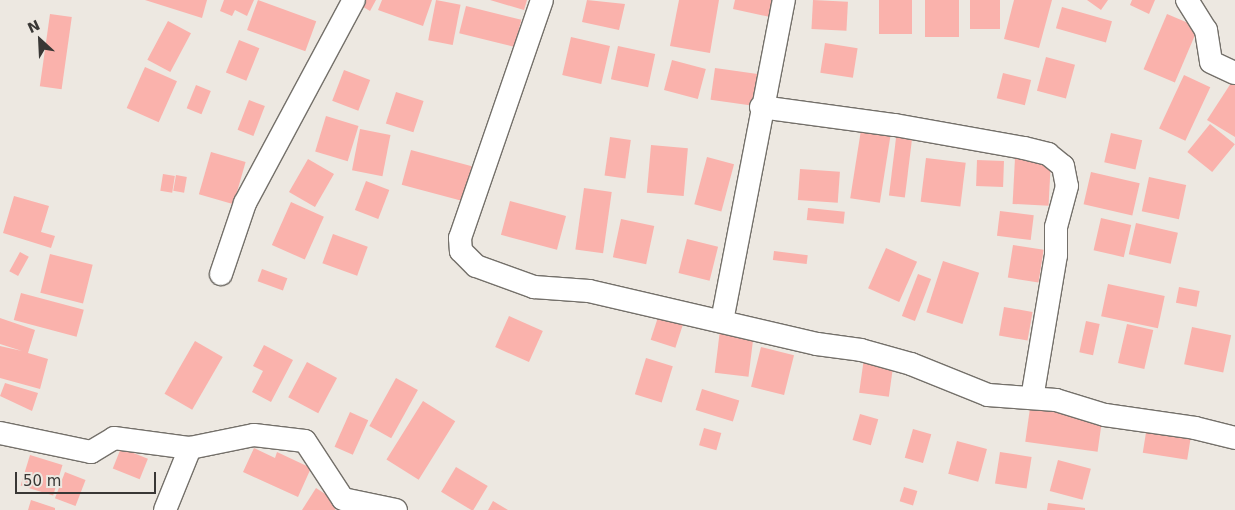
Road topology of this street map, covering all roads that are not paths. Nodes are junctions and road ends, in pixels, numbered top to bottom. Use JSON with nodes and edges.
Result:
{"nodes":[{"id":1,"x":354,"y":0,"type":"edge"},
{"id":2,"x":542,"y":0,"type":"edge"},
{"id":3,"x":784,"y":0,"type":"edge"},
{"id":4,"x":1187,"y":0,"type":"edge"},
{"id":5,"x":1235,"y":73,"type":"edge"},
{"id":6,"x":761,"y":107,"type":"junction"},
{"id":7,"x":221,"y":274,"type":"dead end"},
{"id":8,"x":722,"y":321,"type":"junction"},
{"id":9,"x":1032,"y":398,"type":"junction"},
{"id":10,"x":0,"y":433,"type":"edge"},
{"id":11,"x":1235,"y":438,"type":"edge"},
{"id":12,"x":190,"y":448,"type":"junction"},
{"id":13,"x":165,"y":510,"type":"edge"},
{"id":14,"x":396,"y":510,"type":"edge"}],
"edges":[{"from":1,"to":7,"type":"street"},
{"from":2,"to":8,"type":"street"},
{"from":3,"to":6,"type":"street"},
{"from":4,"to":5,"type":"street"},
{"from":6,"to":8,"type":"street"},
{"from":6,"to":9,"type":"street"},
{"from":8,"to":9,"type":"street"},
{"from":9,"to":11,"type":"street"},
{"from":10,"to":12,"type":"street"},
{"from":12,"to":13,"type":"street"},
{"from":12,"to":14,"type":"street"}]}
